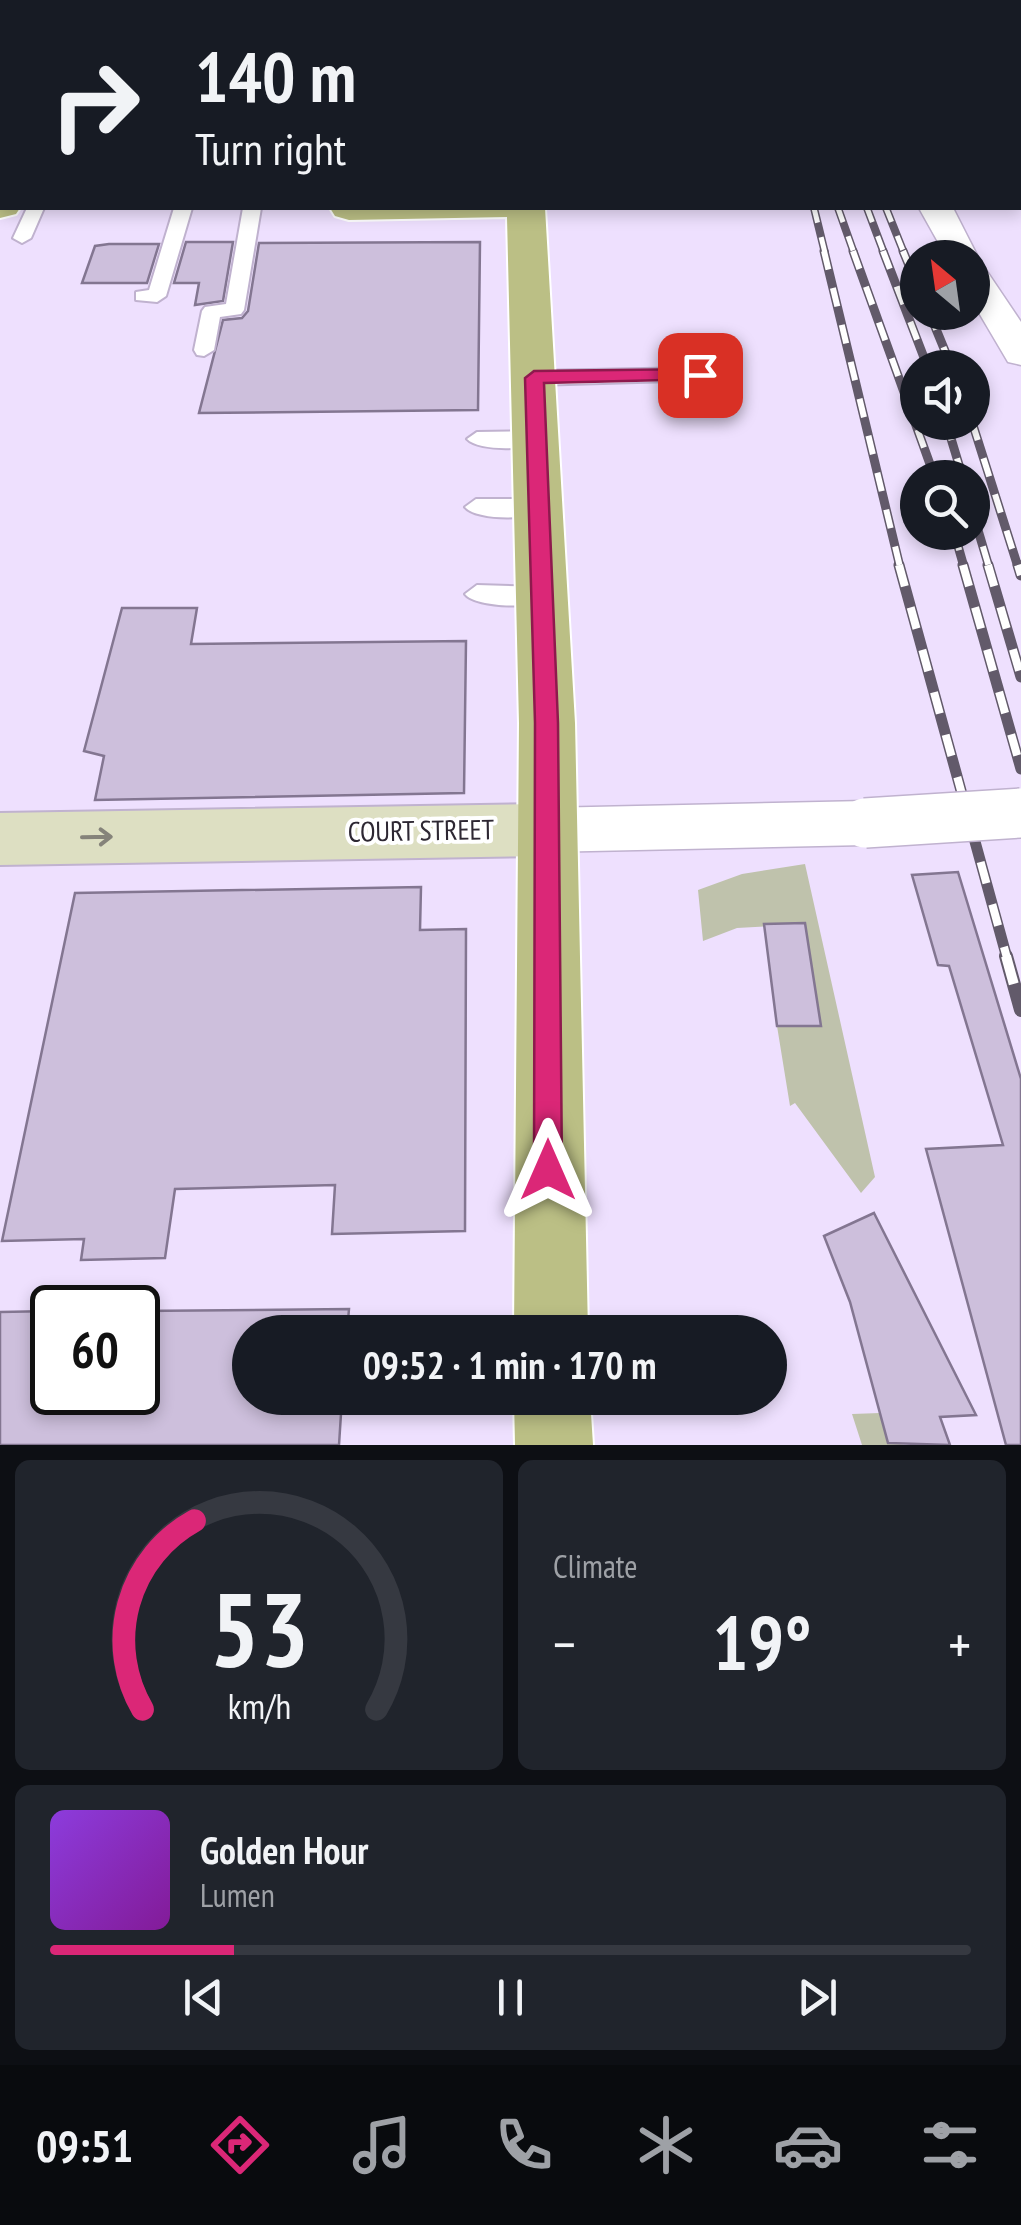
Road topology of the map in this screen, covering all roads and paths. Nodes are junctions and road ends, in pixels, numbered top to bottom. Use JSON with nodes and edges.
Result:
{"nodes":[{"id":1,"x":182,"y":210,"type":"edge"},
{"id":2,"x":252,"y":210,"type":"edge"},
{"id":3,"x":526,"y":210,"type":"edge"},
{"id":4,"x":937,"y":210,"type":"edge"},
{"id":5,"x":955,"y":240,"type":"edge"},
{"id":6,"x":143,"y":296,"type":"dead end"},
{"id":7,"x":990,"y":301,"type":"edge"},
{"id":8,"x":204,"y":350,"type":"dead end"},
{"id":9,"x":1021,"y":354,"type":"edge"},
{"id":10,"x":700,"y":375,"type":"dead end"},
{"id":11,"x":534,"y":378,"type":"junction"},
{"id":12,"x":538,"y":438,"type":"junction"},
{"id":13,"x":478,"y":439,"type":"dead end"},
{"id":14,"x":476,"y":507,"type":"dead end"},
{"id":15,"x":538,"y":507,"type":"junction"},
{"id":16,"x":476,"y":594,"type":"dead end"},
{"id":17,"x":541,"y":596,"type":"junction"},
{"id":18,"x":1021,"y":813,"type":"edge"},
{"id":19,"x":545,"y":830,"type":"junction"},
{"id":20,"x":0,"y":839,"type":"edge"},
{"id":21,"x":551,"y":1315,"type":"edge"},
{"id":22,"x":553,"y":1415,"type":"edge"},
{"id":23,"x":554,"y":1445,"type":"edge"}],
"edges":[{"from":1,"to":6,"type":"lane"},
{"from":2,"to":8,"type":"lane"},
{"from":3,"to":11,"type":"main road"},
{"from":4,"to":5,"type":"street"},
{"from":7,"to":9,"type":"street"},
{"from":10,"to":11,"type":"lane"},
{"from":11,"to":12,"type":"main road"},
{"from":12,"to":13,"type":"lane"},
{"from":12,"to":15,"type":"main road"},
{"from":14,"to":15,"type":"lane"},
{"from":15,"to":17,"type":"main road"},
{"from":16,"to":17,"type":"lane"},
{"from":17,"to":19,"type":"main road"},
{"from":18,"to":19,"type":"street","name":"COURT STREET","bridge":true},
{"from":20,"to":19,"type":"street","name":"COURT STREET","one_way":true},
{"from":19,"to":21,"type":"main road"},
{"from":22,"to":23,"type":"main road"}]}
